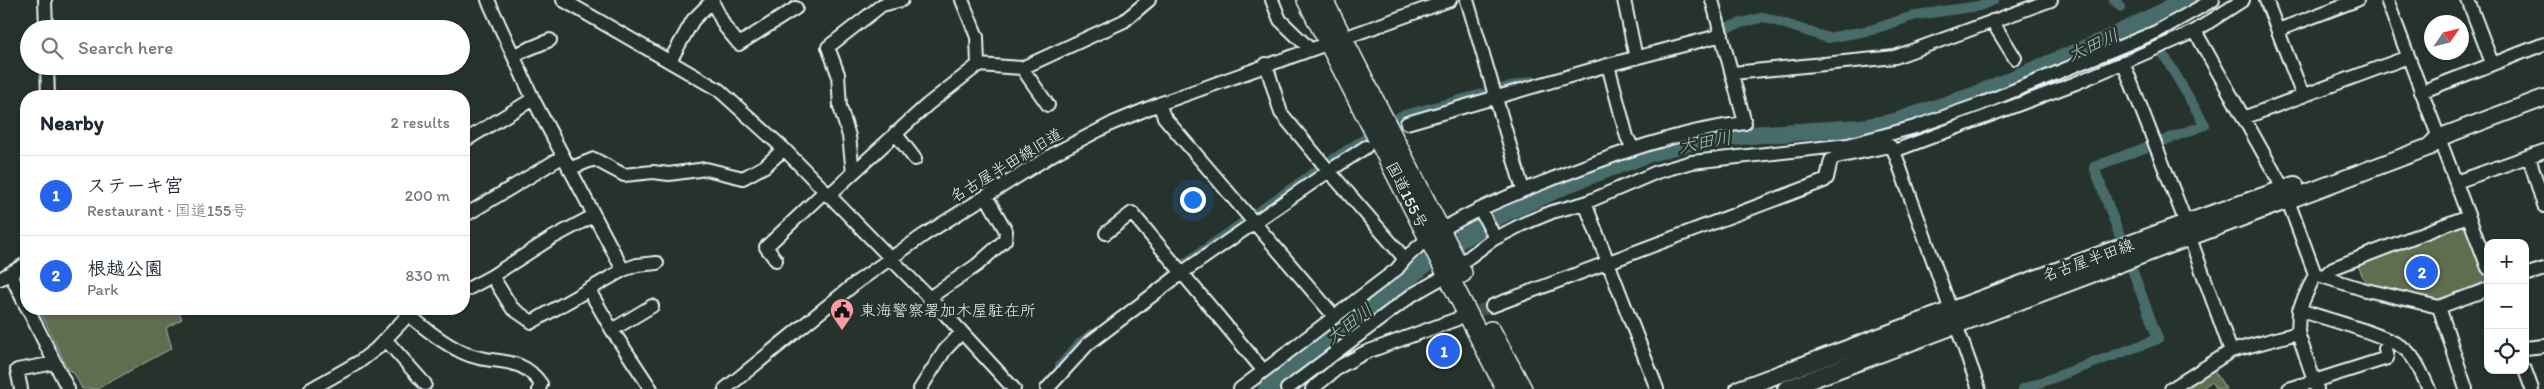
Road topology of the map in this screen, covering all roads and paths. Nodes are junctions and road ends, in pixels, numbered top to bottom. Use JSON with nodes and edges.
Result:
{"nodes":[{"id":1,"x":45,"y":0,"type":"edge"},
{"id":2,"x":488,"y":0,"type":"edge"},
{"id":3,"x":563,"y":0,"type":"edge"},
{"id":4,"x":902,"y":0,"type":"edge"},
{"id":5,"x":962,"y":0,"type":"edge"},
{"id":6,"x":1149,"y":0,"type":"edge"},
{"id":7,"x":1272,"y":0,"type":"edge"},
{"id":8,"x":1307,"y":0,"type":"edge"},
{"id":9,"x":1322,"y":0,"type":"edge"},
{"id":10,"x":1450,"y":0,"type":"edge"},
{"id":11,"x":1467,"y":0,"type":"edge"},
{"id":12,"x":1624,"y":0,"type":"edge"},
{"id":13,"x":1712,"y":0,"type":"edge"},
{"id":14,"x":2051,"y":0,"type":"edge"},
{"id":15,"x":2213,"y":0,"type":"edge"},
{"id":16,"x":2243,"y":0,"type":"edge"},
{"id":17,"x":2266,"y":0,"type":"edge"},
{"id":18,"x":2357,"y":0,"type":"edge"},
{"id":19,"x":2387,"y":0,"type":"edge"},
{"id":20,"x":2468,"y":0,"type":"edge"},
{"id":21,"x":712,"y":1,"type":"edge"},
{"id":22,"x":796,"y":8,"type":"dead end"},
{"id":23,"x":46,"y":20,"type":"edge"},
{"id":24,"x":1992,"y":21,"type":"junction"},
{"id":25,"x":2278,"y":30,"type":"junction"},
{"id":26,"x":2195,"y":31,"type":"junction"},
{"id":27,"x":1722,"y":35,"type":"junction"},
{"id":28,"x":550,"y":40,"type":"dead end"},
{"id":29,"x":1336,"y":40,"type":"junction"},
{"id":30,"x":2544,"y":44,"type":"edge"},
{"id":31,"x":1310,"y":49,"type":"junction"},
{"id":32,"x":514,"y":55,"type":"junction"},
{"id":33,"x":2408,"y":57,"type":"junction"},
{"id":34,"x":1636,"y":58,"type":"junction"},
{"id":35,"x":2015,"y":58,"type":"dead end"},
{"id":36,"x":670,"y":61,"type":"junction"},
{"id":37,"x":2123,"y":62,"type":"junction"},
{"id":38,"x":2492,"y":63,"type":"junction"},
{"id":39,"x":1266,"y":64,"type":"junction"},
{"id":40,"x":978,"y":65,"type":"junction"},
{"id":41,"x":1608,"y":65,"type":"junction"},
{"id":42,"x":1022,"y":68,"type":"junction"},
{"id":43,"x":1733,"y":73,"type":"junction"},
{"id":44,"x":47,"y":75,"type":"edge"},
{"id":45,"x":48,"y":90,"type":"edge"},
{"id":46,"x":2421,"y":92,"type":"junction"},
{"id":47,"x":2303,"y":96,"type":"junction"},
{"id":48,"x":2544,"y":98,"type":"edge"},
{"id":49,"x":533,"y":99,"type":"junction"},
{"id":50,"x":1495,"y":99,"type":"junction"},
{"id":51,"x":1159,"y":104,"type":"junction"},
{"id":52,"x":1048,"y":105,"type":"dead end"},
{"id":53,"x":2243,"y":118,"type":"junction"},
{"id":54,"x":1408,"y":123,"type":"dead end"},
{"id":55,"x":895,"y":133,"type":"junction"},
{"id":56,"x":470,"y":138,"type":"edge"},
{"id":57,"x":2438,"y":138,"type":"junction"},
{"id":58,"x":1366,"y":147,"type":"dead end"},
{"id":59,"x":1633,"y":148,"type":"junction"},
{"id":60,"x":784,"y":149,"type":"junction"},
{"id":61,"x":1894,"y":150,"type":"junction"},
{"id":62,"x":2544,"y":151,"type":"edge"},
{"id":63,"x":562,"y":157,"type":"junction"},
{"id":64,"x":2529,"y":157,"type":"junction"},
{"id":65,"x":915,"y":159,"type":"dead end"},
{"id":66,"x":569,"y":169,"type":"junction"},
{"id":67,"x":1330,"y":171,"type":"junction"},
{"id":68,"x":853,"y":173,"type":"junction"},
{"id":69,"x":2456,"y":182,"type":"junction"},
{"id":70,"x":1523,"y":190,"type":"junction"},
{"id":71,"x":826,"y":194,"type":"junction"},
{"id":72,"x":2286,"y":195,"type":"junction"},
{"id":73,"x":986,"y":196,"type":"junction"},
{"id":74,"x":1584,"y":203,"type":"junction"},
{"id":75,"x":2544,"y":206,"type":"edge"},
{"id":76,"x":1481,"y":210,"type":"junction"},
{"id":77,"x":470,"y":212,"type":"edge"},
{"id":78,"x":593,"y":216,"type":"junction"},
{"id":79,"x":2468,"y":216,"type":"junction"},
{"id":80,"x":1256,"y":222,"type":"junction"},
{"id":81,"x":2188,"y":230,"type":"junction"},
{"id":82,"x":1106,"y":233,"type":"dead end"},
{"id":83,"x":1493,"y":234,"type":"dead end"},
{"id":84,"x":1433,"y":237,"type":"junction"},
{"id":85,"x":2484,"y":258,"type":"edge"},
{"id":86,"x":891,"y":259,"type":"junction"},
{"id":87,"x":1404,"y":259,"type":"junction"},
{"id":88,"x":776,"y":260,"type":"dead end"},
{"id":89,"x":1607,"y":261,"type":"junction"},
{"id":90,"x":657,"y":263,"type":"dead end"},
{"id":91,"x":20,"y":267,"type":"edge"},
{"id":92,"x":1452,"y":268,"type":"junction"},
{"id":93,"x":2544,"y":269,"type":"edge"},
{"id":94,"x":623,"y":270,"type":"junction"},
{"id":95,"x":1183,"y":272,"type":"junction"},
{"id":96,"x":2529,"y":275,"type":"edge"},
{"id":97,"x":5,"y":276,"type":"edge"},
{"id":98,"x":492,"y":276,"type":"junction"},
{"id":99,"x":2319,"y":276,"type":"junction"},
{"id":100,"x":470,"y":288,"type":"edge"},
{"id":101,"x":589,"y":290,"type":"junction"},
{"id":102,"x":2484,"y":291,"type":"edge"},
{"id":103,"x":20,"y":297,"type":"edge"},
{"id":104,"x":929,"y":298,"type":"junction"},
{"id":105,"x":652,"y":306,"type":"dead end"},
{"id":106,"x":1492,"y":306,"type":"tunnel mouth"},
{"id":107,"x":2439,"y":308,"type":"junction"},
{"id":108,"x":2299,"y":310,"type":"junction"},
{"id":109,"x":31,"y":315,"type":"edge"},
{"id":110,"x":409,"y":315,"type":"edge"},
{"id":111,"x":414,"y":315,"type":"edge"},
{"id":112,"x":1334,"y":316,"type":"junction"},
{"id":113,"x":1954,"y":318,"type":"junction"},
{"id":114,"x":1457,"y":319,"type":"tunnel mouth"},
{"id":115,"x":612,"y":330,"type":"junction"},
{"id":116,"x":962,"y":332,"type":"junction"},
{"id":117,"x":2298,"y":333,"type":"junction"},
{"id":118,"x":385,"y":339,"type":"junction"},
{"id":119,"x":2544,"y":346,"type":"edge"},
{"id":120,"x":2529,"y":348,"type":"edge"},
{"id":121,"x":2385,"y":349,"type":"dead end"},
{"id":122,"x":2231,"y":351,"type":"junction"},
{"id":123,"x":55,"y":363,"type":"junction"},
{"id":124,"x":1263,"y":370,"type":"junction"},
{"id":125,"x":2526,"y":374,"type":"edge"},
{"id":126,"x":425,"y":384,"type":"dead end"},
{"id":127,"x":739,"y":385,"type":"edge"},
{"id":128,"x":2316,"y":385,"type":"edge"},
{"id":129,"x":21,"y":389,"type":"edge"},
{"id":130,"x":68,"y":389,"type":"edge"},
{"id":131,"x":311,"y":389,"type":"edge"},
{"id":132,"x":539,"y":389,"type":"edge"},
{"id":133,"x":651,"y":389,"type":"edge"},
{"id":134,"x":725,"y":389,"type":"edge"},
{"id":135,"x":920,"y":389,"type":"edge"},
{"id":136,"x":1014,"y":389,"type":"edge"},
{"id":137,"x":1047,"y":389,"type":"edge"},
{"id":138,"x":1240,"y":389,"type":"edge"},
{"id":139,"x":1287,"y":389,"type":"edge"},
{"id":140,"x":1312,"y":389,"type":"edge"},
{"id":141,"x":1506,"y":389,"type":"edge"},
{"id":142,"x":1522,"y":389,"type":"edge"},
{"id":143,"x":1657,"y":389,"type":"edge"},
{"id":144,"x":1739,"y":389,"type":"edge"},
{"id":145,"x":1786,"y":389,"type":"edge"},
{"id":146,"x":1979,"y":389,"type":"edge"},
{"id":147,"x":2171,"y":389,"type":"edge"},
{"id":148,"x":2290,"y":389,"type":"edge"},
{"id":149,"x":2429,"y":389,"type":"edge"},
{"id":150,"x":2466,"y":389,"type":"edge"},
{"id":151,"x":2532,"y":389,"type":"edge"}],
"edges":[{"from":1,"to":23,"type":"street"},
{"from":2,"to":32,"type":"street"},
{"from":3,"to":36,"type":"street"},
{"from":4,"to":68,"type":"street"},
{"from":5,"to":40,"type":"street"},
{"from":6,"to":42,"type":"street"},
{"from":7,"to":31,"type":"street"},
{"from":8,"to":29,"type":"highway","name":"国道155号"},
{"from":9,"to":29,"type":"highway","name":"国道155号"},
{"from":10,"to":29,"type":"street","name":"名古屋半田線旧道"},
{"from":11,"to":50,"type":"street"},
{"from":12,"to":34,"type":"street"},
{"from":13,"to":27,"type":"street"},
{"from":14,"to":24,"type":"street"},
{"from":15,"to":74,"type":"street"},
{"from":16,"to":26,"type":"street"},
{"from":17,"to":25,"type":"street"},
{"from":18,"to":25,"type":"street"},
{"from":19,"to":33,"type":"street"},
{"from":20,"to":38,"type":"street"},
{"from":21,"to":22,"type":"street"},
{"from":21,"to":36,"type":"street"},
{"from":24,"to":35,"type":"street"},
{"from":24,"to":43,"type":"street"},
{"from":25,"to":47,"type":"street"},
{"from":26,"to":37,"type":"street"},
{"from":26,"to":53,"type":"street"},
{"from":27,"to":34,"type":"street"},
{"from":27,"to":43,"type":"street"},
{"from":28,"to":32,"type":"street"},
{"from":29,"to":31,"type":"street","name":"名古屋半田線旧道"},
{"from":29,"to":84,"type":"highway","name":"国道155号"},
{"from":30,"to":38,"type":"street"},
{"from":31,"to":39,"type":"street","name":"名古屋半田線旧道"},
{"from":32,"to":49,"type":"street"},
{"from":33,"to":46,"type":"street"},
{"from":33,"to":47,"type":"street"},
{"from":34,"to":41,"type":"street"},
{"from":36,"to":60,"type":"street"},
{"from":37,"to":61,"type":"street"},
{"from":37,"to":81,"type":"street"},
{"from":38,"to":46,"type":"street"},
{"from":39,"to":51,"type":"street","name":"名古屋半田線旧道"},
{"from":39,"to":67,"type":"street"},
{"from":40,"to":42,"type":"street"},
{"from":40,"to":55,"type":"street"},
{"from":41,"to":50,"type":"street"},
{"from":41,"to":59,"type":"street"},
{"from":42,"to":52,"type":"street"},
{"from":43,"to":59,"type":"street"},
{"from":44,"to":45,"type":"street"},
{"from":46,"to":57,"type":"street"},
{"from":47,"to":53,"type":"street"},
{"from":48,"to":57,"type":"main road","name":"名古屋半田線"},
{"from":49,"to":56,"type":"street"},
{"from":49,"to":63,"type":"street"},
{"from":50,"to":54,"type":"street"},
{"from":50,"to":70,"type":"street"},
{"from":51,"to":73,"type":"street","name":"名古屋半田線旧道"},
{"from":51,"to":80,"type":"street"},
{"from":53,"to":72,"type":"street"},
{"from":55,"to":65,"type":"street"},
{"from":55,"to":68,"type":"street"},
{"from":57,"to":69,"type":"street"},
{"from":57,"to":72,"type":"main road","name":"名古屋半田線"},
{"from":58,"to":67,"type":"street"},
{"from":59,"to":70,"type":"street"},
{"from":60,"to":66,"type":"street"},
{"from":60,"to":71,"type":"street"},
{"from":61,"to":89,"type":"street"},
{"from":61,"to":113,"type":"street"},
{"from":62,"to":64,"type":"street"},
{"from":63,"to":66,"type":"street"},
{"from":63,"to":77,"type":"street"},
{"from":64,"to":69,"type":"street"},
{"from":64,"to":75,"type":"street"},
{"from":66,"to":78,"type":"street"},
{"from":67,"to":80,"type":"street"},
{"from":67,"to":87,"type":"street"},
{"from":68,"to":71,"type":"street"},
{"from":69,"to":79,"type":"street"},
{"from":70,"to":76,"type":"street"},
{"from":71,"to":86,"type":"street"},
{"from":71,"to":88,"type":"street"},
{"from":72,"to":81,"type":"main road","name":"名古屋半田線"},
{"from":72,"to":99,"type":"street"},
{"from":73,"to":86,"type":"street","name":"名古屋半田線旧道"},
{"from":73,"to":104,"type":"street"},
{"from":74,"to":89,"type":"street"},
{"from":74,"to":92,"type":"street"},
{"from":76,"to":83,"type":"street"},
{"from":76,"to":84,"type":"street"},
{"from":78,"to":94,"type":"street"},
{"from":78,"to":98,"type":"street"},
{"from":79,"to":85,"type":"street"},
{"from":79,"to":99,"type":"street"},
{"from":80,"to":95,"type":"street"},
{"from":80,"to":112,"type":"street"},
{"from":81,"to":113,"type":"main road","name":"名古屋半田線"},
{"from":81,"to":122,"type":"street"},
{"from":82,"to":95,"type":"street"},
{"from":84,"to":87,"type":"street"},
{"from":84,"to":92,"type":"highway","name":"国道155号"},
{"from":86,"to":104,"type":"street"},
{"from":86,"to":127,"type":"street","name":"名古屋半田線旧道"},
{"from":87,"to":112,"type":"street"},
{"from":89,"to":106,"type":"street"},
{"from":89,"to":143,"type":"street"},
{"from":90,"to":94,"type":"street"},
{"from":91,"to":97,"type":"street"},
{"from":92,"to":139,"type":"street"},
{"from":92,"to":141,"type":"highway","name":"国道155号"},
{"from":92,"to":142,"type":"highway","name":"国道155号"},
{"from":93,"to":96,"type":"street"},
{"from":94,"to":101,"type":"street"},
{"from":95,"to":124,"type":"street"},
{"from":95,"to":137,"type":"street"},
{"from":97,"to":103,"type":"street"},
{"from":98,"to":100,"type":"street"},
{"from":98,"to":101,"type":"street"},
{"from":99,"to":107,"type":"street"},
{"from":99,"to":108,"type":"street"},
{"from":101,"to":115,"type":"street"},
{"from":102,"to":107,"type":"street"},
{"from":104,"to":116,"type":"street"},
{"from":105,"to":115,"type":"street"},
{"from":107,"to":150,"type":"street"},
{"from":108,"to":117,"type":"street"},
{"from":108,"to":149,"type":"street"},
{"from":109,"to":123,"type":"street"},
{"from":110,"to":118,"type":"street"},
{"from":111,"to":132,"type":"street"},
{"from":112,"to":124,"type":"street"},
{"from":113,"to":144,"type":"main road","name":"名古屋半田線"},
{"from":113,"to":145,"type":"main road","name":"名古屋半田線"},
{"from":113,"to":146,"type":"street"},
{"from":114,"to":140,"type":"street"},
{"from":115,"to":133,"type":"street"},
{"from":116,"to":135,"type":"street"},
{"from":116,"to":136,"type":"street"},
{"from":117,"to":122,"type":"street"},
{"from":117,"to":128,"type":"street"},
{"from":118,"to":126,"type":"street"},
{"from":118,"to":131,"type":"street"},
{"from":119,"to":120,"type":"street"},
{"from":121,"to":128,"type":"street"},
{"from":122,"to":147,"type":"street"},
{"from":123,"to":129,"type":"street"},
{"from":123,"to":130,"type":"street"},
{"from":124,"to":138,"type":"street"},
{"from":125,"to":151,"type":"street"},
{"from":127,"to":134,"type":"street","name":"名古屋半田線旧道"},
{"from":128,"to":148,"type":"street"}]}
